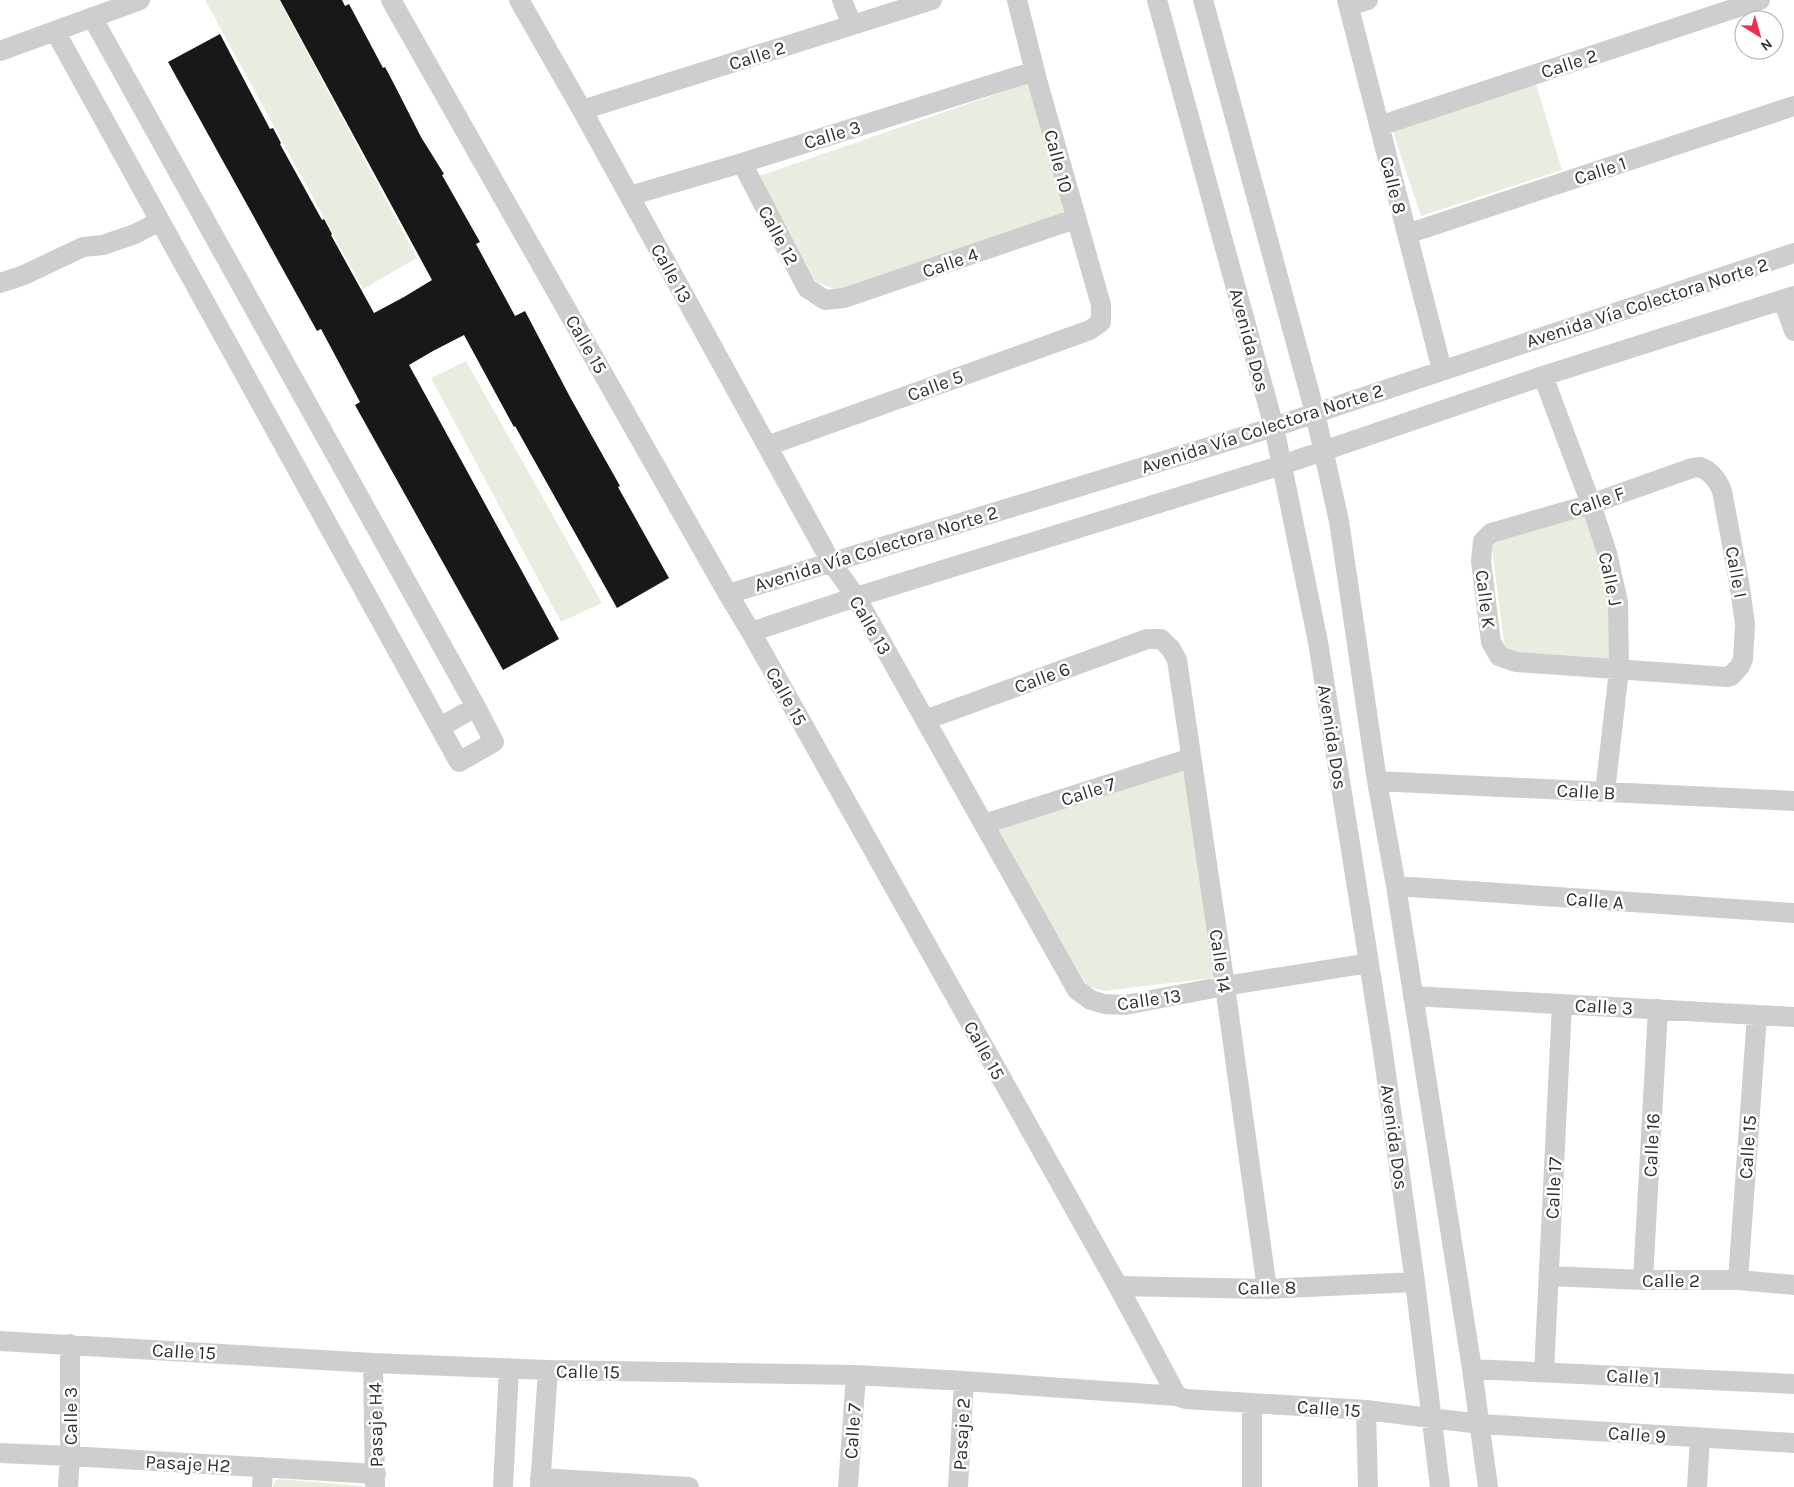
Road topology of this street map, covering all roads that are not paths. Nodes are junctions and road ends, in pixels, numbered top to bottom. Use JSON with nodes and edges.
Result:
{"nodes":[{"id":1,"x":140,"y":0,"type":"edge"},
{"id":2,"x":391,"y":0,"type":"edge"},
{"id":3,"x":519,"y":0,"type":"edge"},
{"id":4,"x":842,"y":0,"type":"edge"},
{"id":5,"x":932,"y":0,"type":"edge"},
{"id":6,"x":1018,"y":0,"type":"edge"},
{"id":7,"x":1156,"y":0,"type":"edge"},
{"id":8,"x":1203,"y":0,"type":"edge"},
{"id":9,"x":1368,"y":0,"type":"edge"},
{"id":10,"x":1760,"y":0,"type":"edge"},
{"id":11,"x":1348,"y":3,"type":"edge"},
{"id":12,"x":92,"y":18,"type":"junction"},
{"id":13,"x":852,"y":25,"type":"junction"},
{"id":14,"x":55,"y":31,"type":"junction"},
{"id":15,"x":0,"y":51,"type":"edge"},
{"id":16,"x":1035,"y":71,"type":"junction"},
{"id":17,"x":1794,"y":106,"type":"edge"},
{"id":18,"x":582,"y":110,"type":"junction"},
{"id":19,"x":1379,"y":126,"type":"junction"},
{"id":20,"x":742,"y":163,"type":"junction"},
{"id":21,"x":629,"y":196,"type":"junction"},
{"id":22,"x":1075,"y":219,"type":"junction"},
{"id":23,"x":160,"y":221,"type":"junction"},
{"id":24,"x":1407,"y":234,"type":"junction"},
{"id":25,"x":1794,"y":253,"type":"edge"},
{"id":26,"x":0,"y":283,"type":"edge"},
{"id":27,"x":1788,"y":298,"type":"edge"},
{"id":28,"x":825,"y":300,"type":"joint"},
{"id":29,"x":1101,"y":322,"type":"joint"},
{"id":30,"x":1794,"y":331,"type":"edge"},
{"id":31,"x":1442,"y":370,"type":"junction"},
{"id":32,"x":1544,"y":376,"type":"junction"},
{"id":33,"x":1315,"y":412,"type":"junction"},
{"id":34,"x":1274,"y":427,"type":"junction"},
{"id":35,"x":767,"y":446,"type":"junction"},
{"id":36,"x":1324,"y":450,"type":"junction"},
{"id":37,"x":1282,"y":465,"type":"junction"},
{"id":38,"x":1712,"y":474,"type":"joint"},
{"id":39,"x":1591,"y":504,"type":"junction"},
{"id":40,"x":1483,"y":541,"type":"joint"},
{"id":41,"x":831,"y":562,"type":"junction"},
{"id":42,"x":728,"y":594,"type":"junction"},
{"id":43,"x":856,"y":597,"type":"junction"},
{"id":44,"x":751,"y":632,"type":"junction"},
{"id":45,"x":1161,"y":639,"type":"joint"},
{"id":46,"x":1619,"y":670,"type":"junction"},
{"id":47,"x":476,"y":707,"type":"junction"},
{"id":48,"x":925,"y":720,"type":"junction"},
{"id":49,"x":440,"y":727,"type":"junction"},
{"id":50,"x":1192,"y":758,"type":"junction"},
{"id":51,"x":1377,"y":781,"type":"junction"},
{"id":52,"x":1605,"y":792,"type":"junction"},
{"id":53,"x":1794,"y":802,"type":"edge"},
{"id":54,"x":984,"y":824,"type":"junction"},
{"id":55,"x":1396,"y":886,"type":"junction"},
{"id":56,"x":1794,"y":913,"type":"edge"},
{"id":57,"x":1369,"y":963,"type":"junction"},
{"id":58,"x":1225,"y":986,"type":"junction"},
{"id":59,"x":1414,"y":996,"type":"junction"},
{"id":60,"x":1562,"y":1004,"type":"junction"},
{"id":61,"x":1658,"y":1009,"type":"junction"},
{"id":62,"x":1757,"y":1015,"type":"junction"},
{"id":63,"x":1794,"y":1017,"type":"edge"},
{"id":64,"x":1549,"y":1276,"type":"junction"},
{"id":65,"x":1643,"y":1280,"type":"junction"},
{"id":66,"x":1738,"y":1280,"type":"junction"},
{"id":67,"x":1416,"y":1282,"type":"junction"},
{"id":68,"x":1794,"y":1285,"type":"edge"},
{"id":69,"x":1118,"y":1286,"type":"junction"},
{"id":70,"x":1267,"y":1289,"type":"junction"},
{"id":71,"x":0,"y":1340,"type":"edge"},
{"id":72,"x":70,"y":1344,"type":"junction"},
{"id":73,"x":373,"y":1362,"type":"junction"},
{"id":74,"x":509,"y":1368,"type":"junction"},
{"id":75,"x":1472,"y":1369,"type":"junction"},
{"id":76,"x":548,"y":1370,"type":"junction"},
{"id":77,"x":1544,"y":1372,"type":"junction"},
{"id":78,"x":856,"y":1375,"type":"junction"},
{"id":79,"x":964,"y":1381,"type":"junction"},
{"id":80,"x":1794,"y":1384,"type":"edge"},
{"id":81,"x":1177,"y":1396,"type":"junction"},
{"id":82,"x":1252,"y":1403,"type":"junction"},
{"id":83,"x":1366,"y":1410,"type":"junction"},
{"id":84,"x":1431,"y":1418,"type":"junction"},
{"id":85,"x":1480,"y":1424,"type":"junction"},
{"id":86,"x":1700,"y":1438,"type":"junction"},
{"id":87,"x":1794,"y":1443,"type":"edge"},
{"id":88,"x":0,"y":1453,"type":"edge"},
{"id":89,"x":70,"y":1456,"type":"junction"},
{"id":90,"x":263,"y":1467,"type":"junction"},
{"id":91,"x":375,"y":1480,"type":"edge"},
{"id":92,"x":540,"y":1482,"type":"edge"},
{"id":93,"x":68,"y":1487,"type":"edge"},
{"id":94,"x":262,"y":1487,"type":"edge"},
{"id":95,"x":503,"y":1487,"type":"edge"},
{"id":96,"x":689,"y":1487,"type":"edge"},
{"id":97,"x":848,"y":1487,"type":"edge"},
{"id":98,"x":958,"y":1487,"type":"edge"},
{"id":99,"x":1252,"y":1487,"type":"edge"},
{"id":100,"x":1368,"y":1487,"type":"edge"},
{"id":101,"x":1440,"y":1487,"type":"edge"},
{"id":102,"x":1488,"y":1487,"type":"edge"},
{"id":103,"x":1697,"y":1487,"type":"edge"}],
"edges":[{"from":1,"to":12,"type":"street"},
{"from":2,"to":42,"type":"street","name":"Calle 15"},
{"from":3,"to":18,"type":"street","name":"Calle 13"},
{"from":4,"to":13,"type":"street"},
{"from":5,"to":13,"type":"street","name":"Calle 2"},
{"from":6,"to":16,"type":"street","name":"Calle 10"},
{"from":7,"to":34,"type":"street","name":"Avenida Dos"},
{"from":8,"to":33,"type":"street","name":"Avenida Dos"},
{"from":9,"to":11,"type":"street"},
{"from":10,"to":19,"type":"street","name":"Calle 2"},
{"from":11,"to":19,"type":"street","name":"Calle 8"},
{"from":12,"to":14,"type":"street"},
{"from":12,"to":47,"type":"street"},
{"from":13,"to":18,"type":"street","name":"Calle 2"},
{"from":14,"to":15,"type":"street"},
{"from":14,"to":23,"type":"street"},
{"from":16,"to":20,"type":"street","name":"Calle 3"},
{"from":16,"to":22,"type":"street","name":"Calle 10"},
{"from":17,"to":24,"type":"street","name":"Calle 1"},
{"from":18,"to":21,"type":"street","name":"Calle 13"},
{"from":19,"to":24,"type":"street","name":"Calle 8"},
{"from":20,"to":21,"type":"street","name":"Calle 3"},
{"from":20,"to":28,"type":"street","name":"Calle 12"},
{"from":21,"to":35,"type":"street","name":"Calle 13"},
{"from":22,"to":28,"type":"street","name":"Calle 4"},
{"from":22,"to":29,"type":"street","name":"Calle 10"},
{"from":23,"to":26,"type":"street"},
{"from":23,"to":49,"type":"street"},
{"from":24,"to":31,"type":"street","name":"Calle 8"},
{"from":25,"to":31,"type":"street","name":"Avenida Vía Colectora Norte 2"},
{"from":27,"to":30,"type":"street"},
{"from":27,"to":32,"type":"street","name":"Avenida Vía Colectora Norte 2"},
{"from":29,"to":35,"type":"street","name":"Calle 5"},
{"from":31,"to":33,"type":"street","name":"Avenida Vía Colectora Norte 2"},
{"from":32,"to":36,"type":"street","name":"Avenida Vía Colectora Norte 2"},
{"from":32,"to":39,"type":"street","name":"Calle J"},
{"from":33,"to":34,"type":"street","name":"Avenida Vía Colectora Norte 2"},
{"from":33,"to":36,"type":"street","name":"Avenida Dos"},
{"from":34,"to":37,"type":"street","name":"Avenida Dos"},
{"from":34,"to":41,"type":"street","name":"Avenida Vía Colectora Norte 2"},
{"from":35,"to":41,"type":"street","name":"Calle 13"},
{"from":36,"to":37,"type":"street","name":"Avenida Vía Colectora Norte 2"},
{"from":36,"to":51,"type":"street","name":"Avenida Dos"},
{"from":37,"to":43,"type":"street","name":"Avenida Vía Colectora Norte 2"},
{"from":37,"to":57,"type":"street","name":"Avenida Dos"},
{"from":38,"to":39,"type":"street","name":"Calle F"},
{"from":38,"to":46,"type":"street","name":"Calle I"},
{"from":39,"to":40,"type":"street","name":"Calle F"},
{"from":39,"to":46,"type":"street","name":"Calle J"},
{"from":40,"to":46,"type":"street","name":"Calle K"},
{"from":41,"to":42,"type":"street","name":"Avenida Vía Colectora Norte 2"},
{"from":41,"to":43,"type":"street","name":"Calle 13"},
{"from":42,"to":44,"type":"street","name":"Calle 15"},
{"from":43,"to":44,"type":"street","name":"Avenida Vía Colectora Norte 2"},
{"from":43,"to":48,"type":"street","name":"Calle 13"},
{"from":44,"to":69,"type":"street","name":"Calle 15"},
{"from":45,"to":48,"type":"street","name":"Calle 6"},
{"from":45,"to":50,"type":"street","name":"Calle 14"},
{"from":46,"to":52,"type":"street","name":"Calle J"},
{"from":47,"to":49,"type":"street"},
{"from":47,"to":49,"type":"street"},
{"from":48,"to":54,"type":"street","name":"Calle 13"},
{"from":50,"to":54,"type":"street","name":"Calle 7"},
{"from":50,"to":58,"type":"street","name":"Calle 14"},
{"from":51,"to":52,"type":"street","name":"Calle B"},
{"from":51,"to":55,"type":"street","name":"Avenida Dos"},
{"from":52,"to":53,"type":"street","name":"Calle B"},
{"from":54,"to":58,"type":"street","name":"Calle 13"},
{"from":55,"to":56,"type":"street","name":"Calle A"},
{"from":55,"to":59,"type":"street","name":"Avenida Dos"},
{"from":57,"to":58,"type":"street","name":"Calle 13"},
{"from":57,"to":67,"type":"street","name":"Avenida Dos"},
{"from":58,"to":70,"type":"street","name":"Calle 14"},
{"from":59,"to":60,"type":"street","name":"Calle 3"},
{"from":59,"to":75,"type":"street","name":"Avenida Dos"},
{"from":60,"to":61,"type":"street","name":"Calle 3"},
{"from":60,"to":64,"type":"street","name":"Calle 17"},
{"from":61,"to":62,"type":"street","name":"Calle 3"},
{"from":61,"to":65,"type":"street","name":"Calle 16"},
{"from":62,"to":63,"type":"street","name":"Calle 3"},
{"from":62,"to":66,"type":"street","name":"Calle 15"},
{"from":64,"to":65,"type":"street","name":"Calle 2"},
{"from":64,"to":77,"type":"street","name":"Calle 17"},
{"from":65,"to":66,"type":"street","name":"Calle 2"},
{"from":66,"to":68,"type":"street","name":"Calle 2"},
{"from":67,"to":70,"type":"street","name":"Calle 8"},
{"from":67,"to":84,"type":"street","name":"Avenida Dos"},
{"from":69,"to":70,"type":"street","name":"Calle 8"},
{"from":69,"to":81,"type":"street","name":"Calle 15"},
{"from":71,"to":72,"type":"street","name":"Calle 15"},
{"from":72,"to":73,"type":"street","name":"Calle 15"},
{"from":72,"to":89,"type":"street","name":"Calle 3"},
{"from":73,"to":74,"type":"street","name":"Calle 15"},
{"from":73,"to":91,"type":"street","name":"Pasaje H4"},
{"from":74,"to":76,"type":"street","name":"Calle 15"},
{"from":74,"to":95,"type":"street"},
{"from":75,"to":77,"type":"street","name":"Calle 1"},
{"from":75,"to":85,"type":"street","name":"Avenida Dos"},
{"from":76,"to":78,"type":"street","name":"Calle 15"},
{"from":76,"to":92,"type":"street"},
{"from":77,"to":80,"type":"street","name":"Calle 1"},
{"from":78,"to":79,"type":"street","name":"Calle 15"},
{"from":78,"to":97,"type":"street","name":"Calle 7"},
{"from":79,"to":81,"type":"street","name":"Calle 15"},
{"from":79,"to":98,"type":"street","name":"Pasaje 2"},
{"from":81,"to":82,"type":"street","name":"Calle 15"},
{"from":82,"to":83,"type":"street","name":"Calle 15"},
{"from":82,"to":99,"type":"street"},
{"from":83,"to":84,"type":"street","name":"Calle 15"},
{"from":83,"to":100,"type":"street"},
{"from":84,"to":85,"type":"street","name":"Calle 15"},
{"from":84,"to":101,"type":"street","name":"Avenida Dos"},
{"from":85,"to":86,"type":"street","name":"Calle 9"},
{"from":85,"to":102,"type":"street","name":"Avenida Dos"},
{"from":86,"to":87,"type":"street","name":"Calle 9"},
{"from":86,"to":103,"type":"street"},
{"from":88,"to":89,"type":"street","name":"Pasaje H2"},
{"from":89,"to":90,"type":"street","name":"Pasaje H2"},
{"from":89,"to":93,"type":"street","name":"Calle 3"},
{"from":90,"to":91,"type":"street","name":"Pasaje H2"},
{"from":90,"to":94,"type":"street"},
{"from":92,"to":96,"type":"street"}]}
